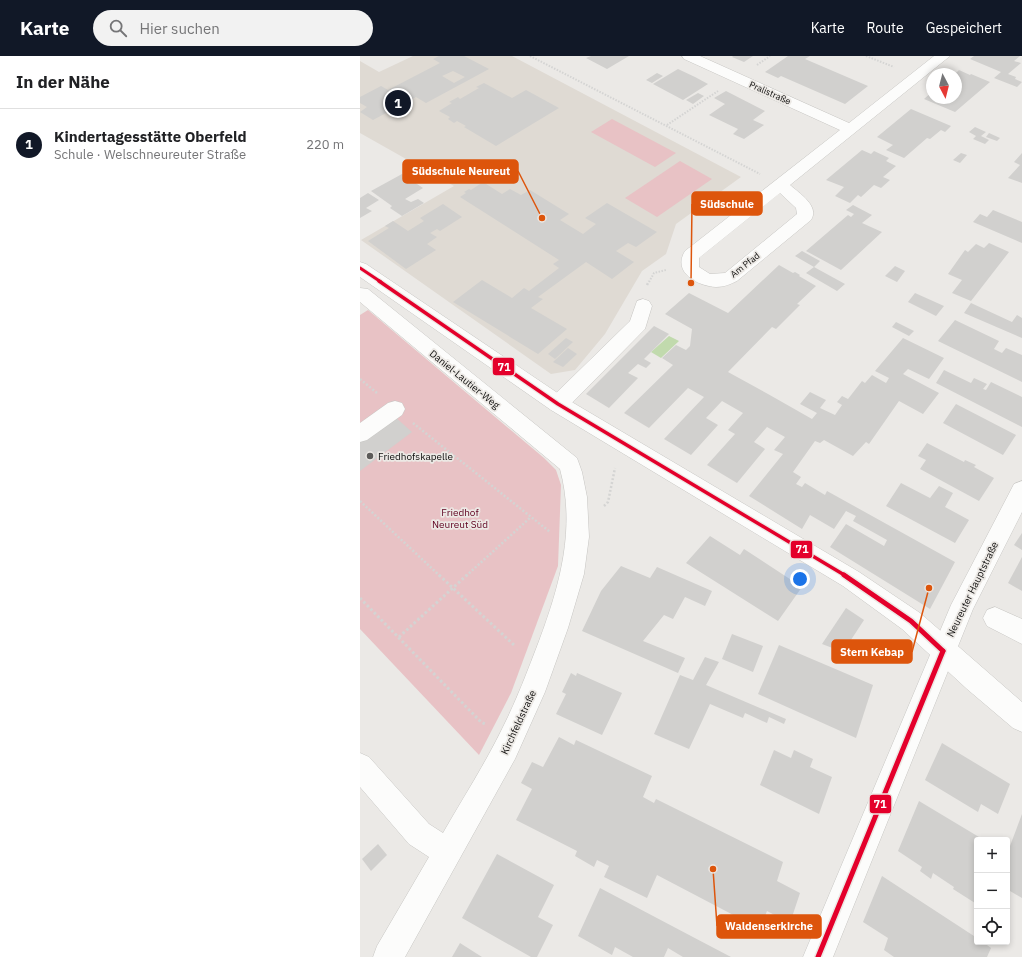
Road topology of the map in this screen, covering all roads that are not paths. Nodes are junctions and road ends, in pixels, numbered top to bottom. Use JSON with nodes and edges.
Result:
{"nodes":[{"id":1,"x":689,"y":56,"type":"edge"},
{"id":2,"x":943,"y":56,"type":"edge"},
{"id":3,"x":850,"y":129,"type":"junction"},
{"id":4,"x":780,"y":184,"type":"junction"},
{"id":5,"x":360,"y":268,"type":"edge"},
{"id":6,"x":380,"y":284,"type":"junction"},
{"id":7,"x":361,"y":295,"type":"edge"},
{"id":8,"x":643,"y":306,"type":"road end"},
{"id":9,"x":558,"y":404,"type":"junction"},
{"id":10,"x":395,"y":409,"type":"road end"},
{"id":11,"x":360,"y":434,"type":"edge"},
{"id":12,"x":569,"y":464,"type":"joint"},
{"id":13,"x":1022,"y":490,"type":"edge"},
{"id":14,"x":995,"y":618,"type":"dead end"},
{"id":15,"x":1022,"y":632,"type":"edge"},
{"id":16,"x":943,"y":651,"type":"junction"},
{"id":17,"x":1022,"y":719,"type":"edge"},
{"id":18,"x":360,"y":766,"type":"edge"},
{"id":19,"x":448,"y":853,"type":"junction"},
{"id":20,"x":388,"y":957,"type":"edge"},
{"id":21,"x":818,"y":957,"type":"edge"}],
"edges":[{"from":1,"to":3,"type":"street","name":"Pralistraße"},
{"from":2,"to":3,"type":"street"},
{"from":3,"to":4,"type":"street"},
{"from":4,"to":4,"type":"street","name":"Am Pfad"},
{"from":5,"to":6,"type":"street"},
{"from":6,"to":7,"type":"street"},
{"from":6,"to":9,"type":"street"},
{"from":7,"to":12,"type":"street","name":"Daniel-Lautier-Weg"},
{"from":8,"to":9,"type":"street"},
{"from":9,"to":16,"type":"street"},
{"from":10,"to":11,"type":"street"},
{"from":12,"to":19,"type":"street","name":"Kirchfeldstraße"},
{"from":13,"to":16,"type":"street","name":"Neureuter Hauptstraße"},
{"from":14,"to":15,"type":"street"},
{"from":16,"to":17,"type":"street"},
{"from":16,"to":21,"type":"street","name":"Neureuter Hauptstraße"},
{"from":18,"to":19,"type":"street"},
{"from":19,"to":20,"type":"street","name":"Kirchfeldstraße"}]}
